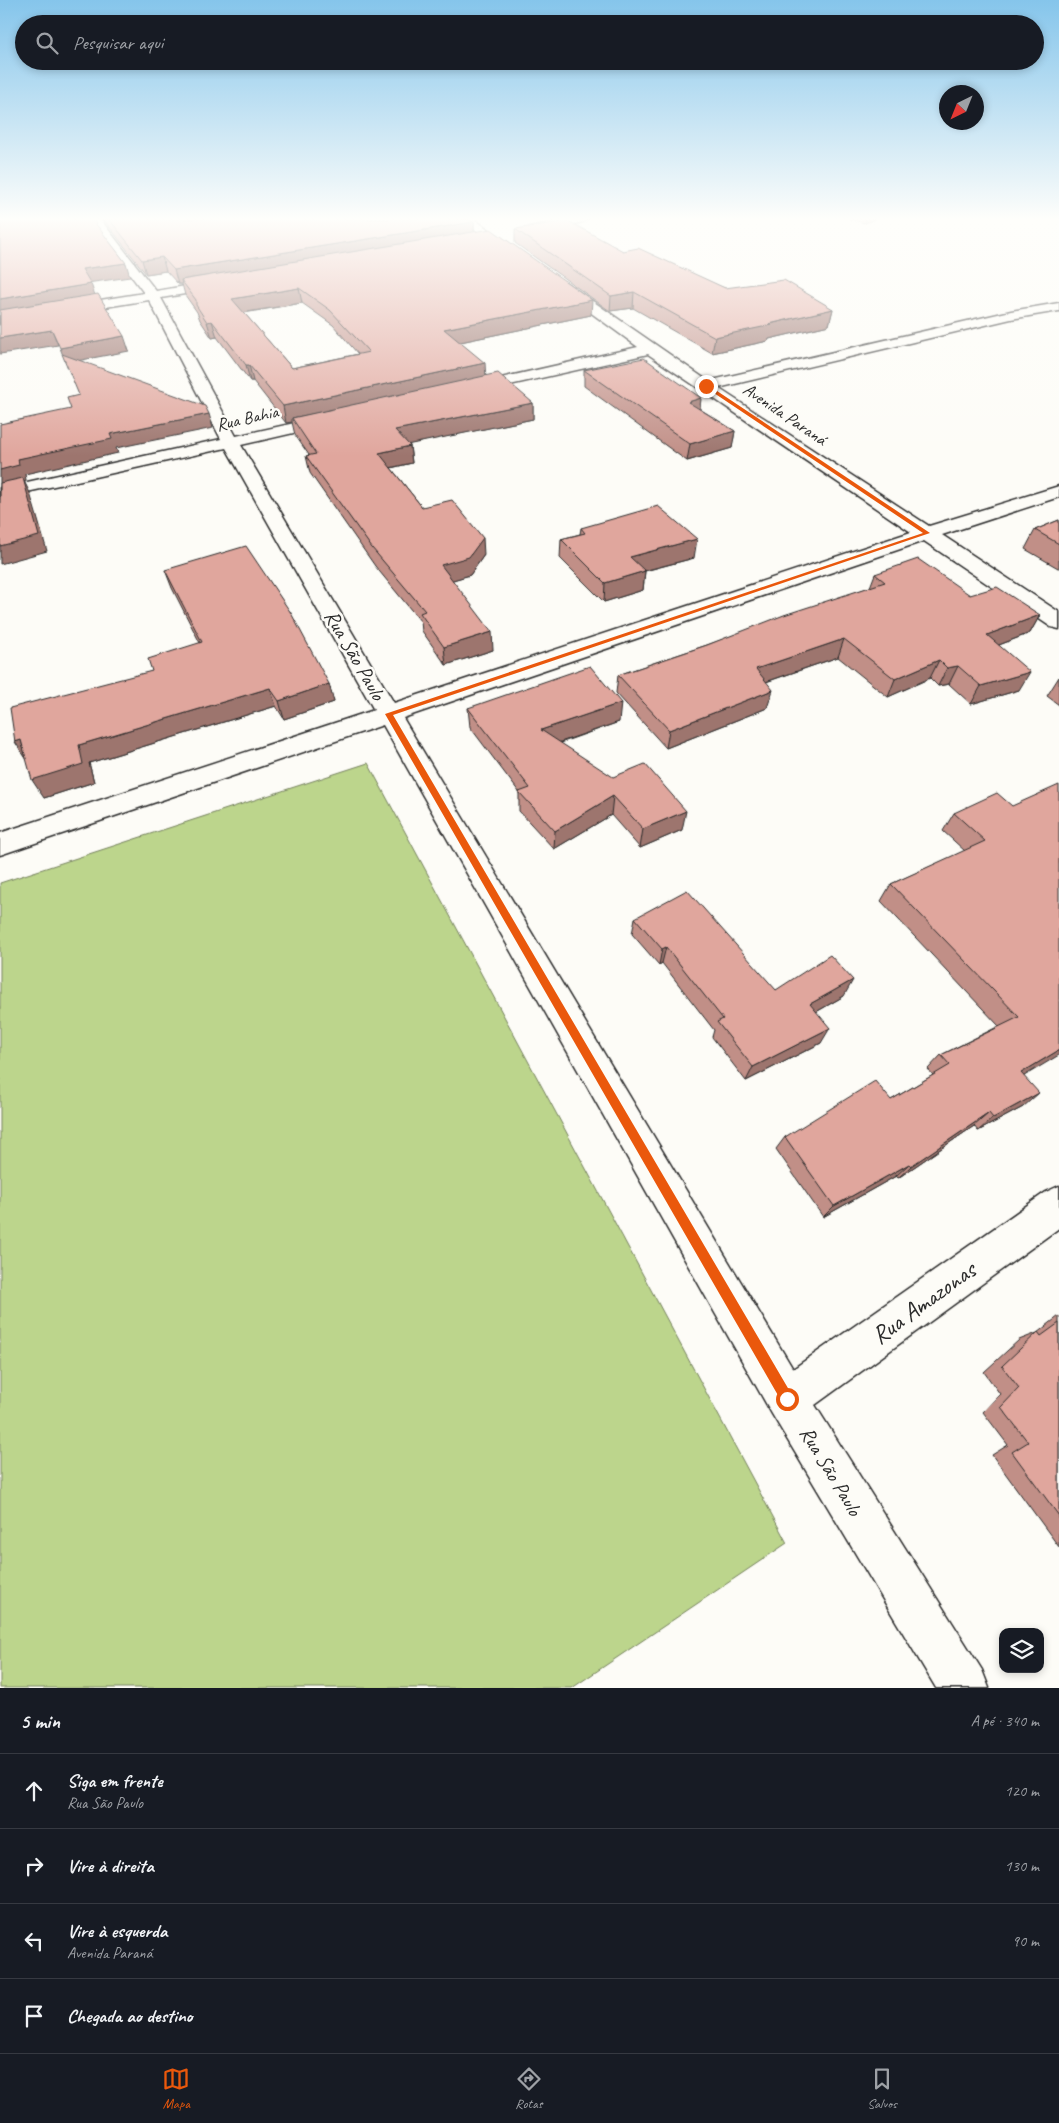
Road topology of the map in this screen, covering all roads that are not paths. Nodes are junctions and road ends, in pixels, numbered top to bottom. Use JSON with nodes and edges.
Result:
{"nodes":[{"id":1,"x":136,"y":298,"type":"edge"},
{"id":2,"x":154,"y":298,"type":"edge"},
{"id":3,"x":578,"y":298,"type":"edge"},
{"id":4,"x":1059,"y":307,"type":"edge"},
{"id":5,"x":0,"y":320,"type":"edge"},
{"id":6,"x":650,"y":349,"type":"junction"},
{"id":7,"x":706,"y":386,"type":"junction"},
{"id":8,"x":455,"y":392,"type":"edge"},
{"id":9,"x":348,"y":416,"type":"edge"},
{"id":10,"x":231,"y":442,"type":"junction"},
{"id":11,"x":1059,"y":491,"type":"edge"},
{"id":12,"x":0,"y":493,"type":"edge"},
{"id":13,"x":928,"y":533,"type":"junction"},
{"id":14,"x":1059,"y":622,"type":"edge"},
{"id":15,"x":389,"y":714,"type":"junction"},
{"id":16,"x":0,"y":844,"type":"edge"},
{"id":17,"x":1059,"y":1205,"type":"edge"},
{"id":18,"x":787,"y":1399,"type":"junction"},
{"id":19,"x":964,"y":1688,"type":"edge"}],
"edges":[{"from":1,"to":5,"type":"street"},
{"from":2,"to":10,"type":"street","name":"Rua São Paulo"},
{"from":3,"to":6,"type":"street","name":"Avenida Paraná"},
{"from":4,"to":7,"type":"street"},
{"from":6,"to":7,"type":"street","name":"Avenida Paraná"},
{"from":6,"to":8,"type":"street"},
{"from":7,"to":13,"type":"street","name":"Avenida Paraná"},
{"from":9,"to":10,"type":"street","name":"Rua Bahia"},
{"from":10,"to":12,"type":"street","name":"Rua Bahia"},
{"from":10,"to":15,"type":"street","name":"Rua São Paulo"},
{"from":11,"to":13,"type":"street"},
{"from":13,"to":14,"type":"street","name":"Avenida Paraná"},
{"from":13,"to":15,"type":"street"},
{"from":15,"to":16,"type":"street"},
{"from":15,"to":18,"type":"street","name":"Rua São Paulo"},
{"from":17,"to":18,"type":"street","name":"Rua Amazonas"},
{"from":18,"to":19,"type":"street","name":"Rua São Paulo"}]}
